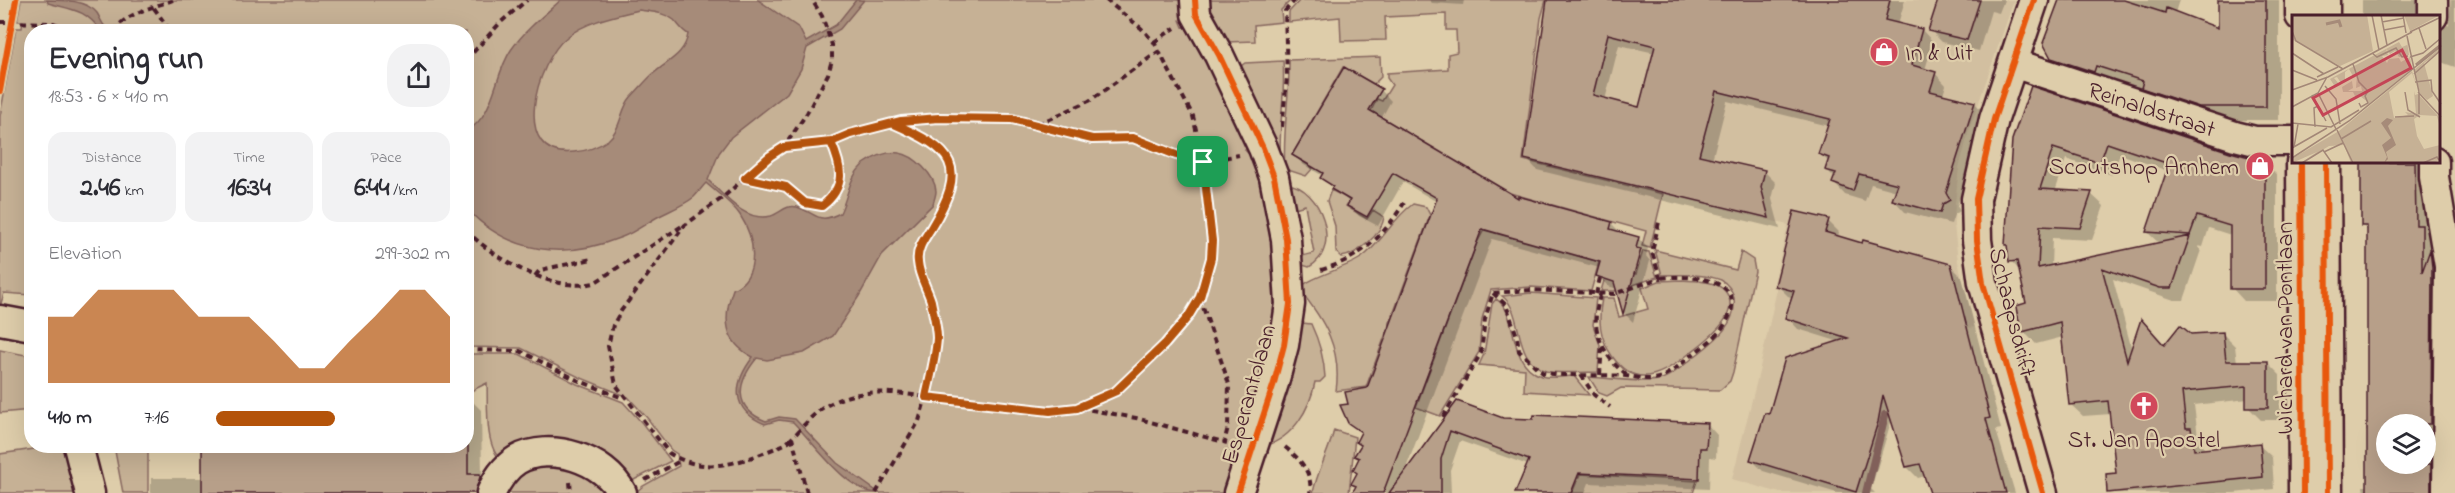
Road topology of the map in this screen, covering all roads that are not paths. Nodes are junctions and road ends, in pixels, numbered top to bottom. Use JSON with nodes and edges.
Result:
{"nodes":[{"id":1,"x":1195,"y":0,"type":"edge"},
{"id":2,"x":2034,"y":0,"type":"edge"},
{"id":3,"x":2013,"y":63,"type":"junction"},
{"id":4,"x":2292,"y":141,"type":"edge"},
{"id":5,"x":2301,"y":164,"type":"edge"},
{"id":6,"x":2326,"y":164,"type":"edge"},
{"id":7,"x":2434,"y":164,"type":"edge"},
{"id":8,"x":2452,"y":266,"type":"edge"},
{"id":9,"x":0,"y":320,"type":"edge"},
{"id":10,"x":24,"y":324,"type":"edge"},
{"id":11,"x":80,"y":453,"type":"edge"},
{"id":12,"x":90,"y":493,"type":"edge"},
{"id":13,"x":491,"y":493,"type":"edge"},
{"id":14,"x":622,"y":493,"type":"edge"},
{"id":15,"x":1238,"y":493,"type":"edge"},
{"id":16,"x":2043,"y":493,"type":"edge"},
{"id":17,"x":2303,"y":493,"type":"edge"},
{"id":18,"x":2328,"y":493,"type":"edge"},
{"id":19,"x":2447,"y":493,"type":"edge"}],
"edges":[{"from":1,"to":15,"type":"street","name":"Esperantolaan"},
{"from":2,"to":3,"type":"street","name":"Schaapsdrift"},
{"from":3,"to":4,"type":"street","name":"Reinaldstraat"},
{"from":3,"to":16,"type":"street","name":"Schaapsdrift"},
{"from":5,"to":17,"type":"street","name":"Wichard van Pontlaan"},
{"from":6,"to":18,"type":"street","name":"Wichard van Pontlaan"},
{"from":7,"to":8,"type":"street"},
{"from":8,"to":19,"type":"street"},
{"from":9,"to":10,"type":"street"},
{"from":11,"to":12,"type":"street"},
{"from":13,"to":14,"type":"street"}]}
